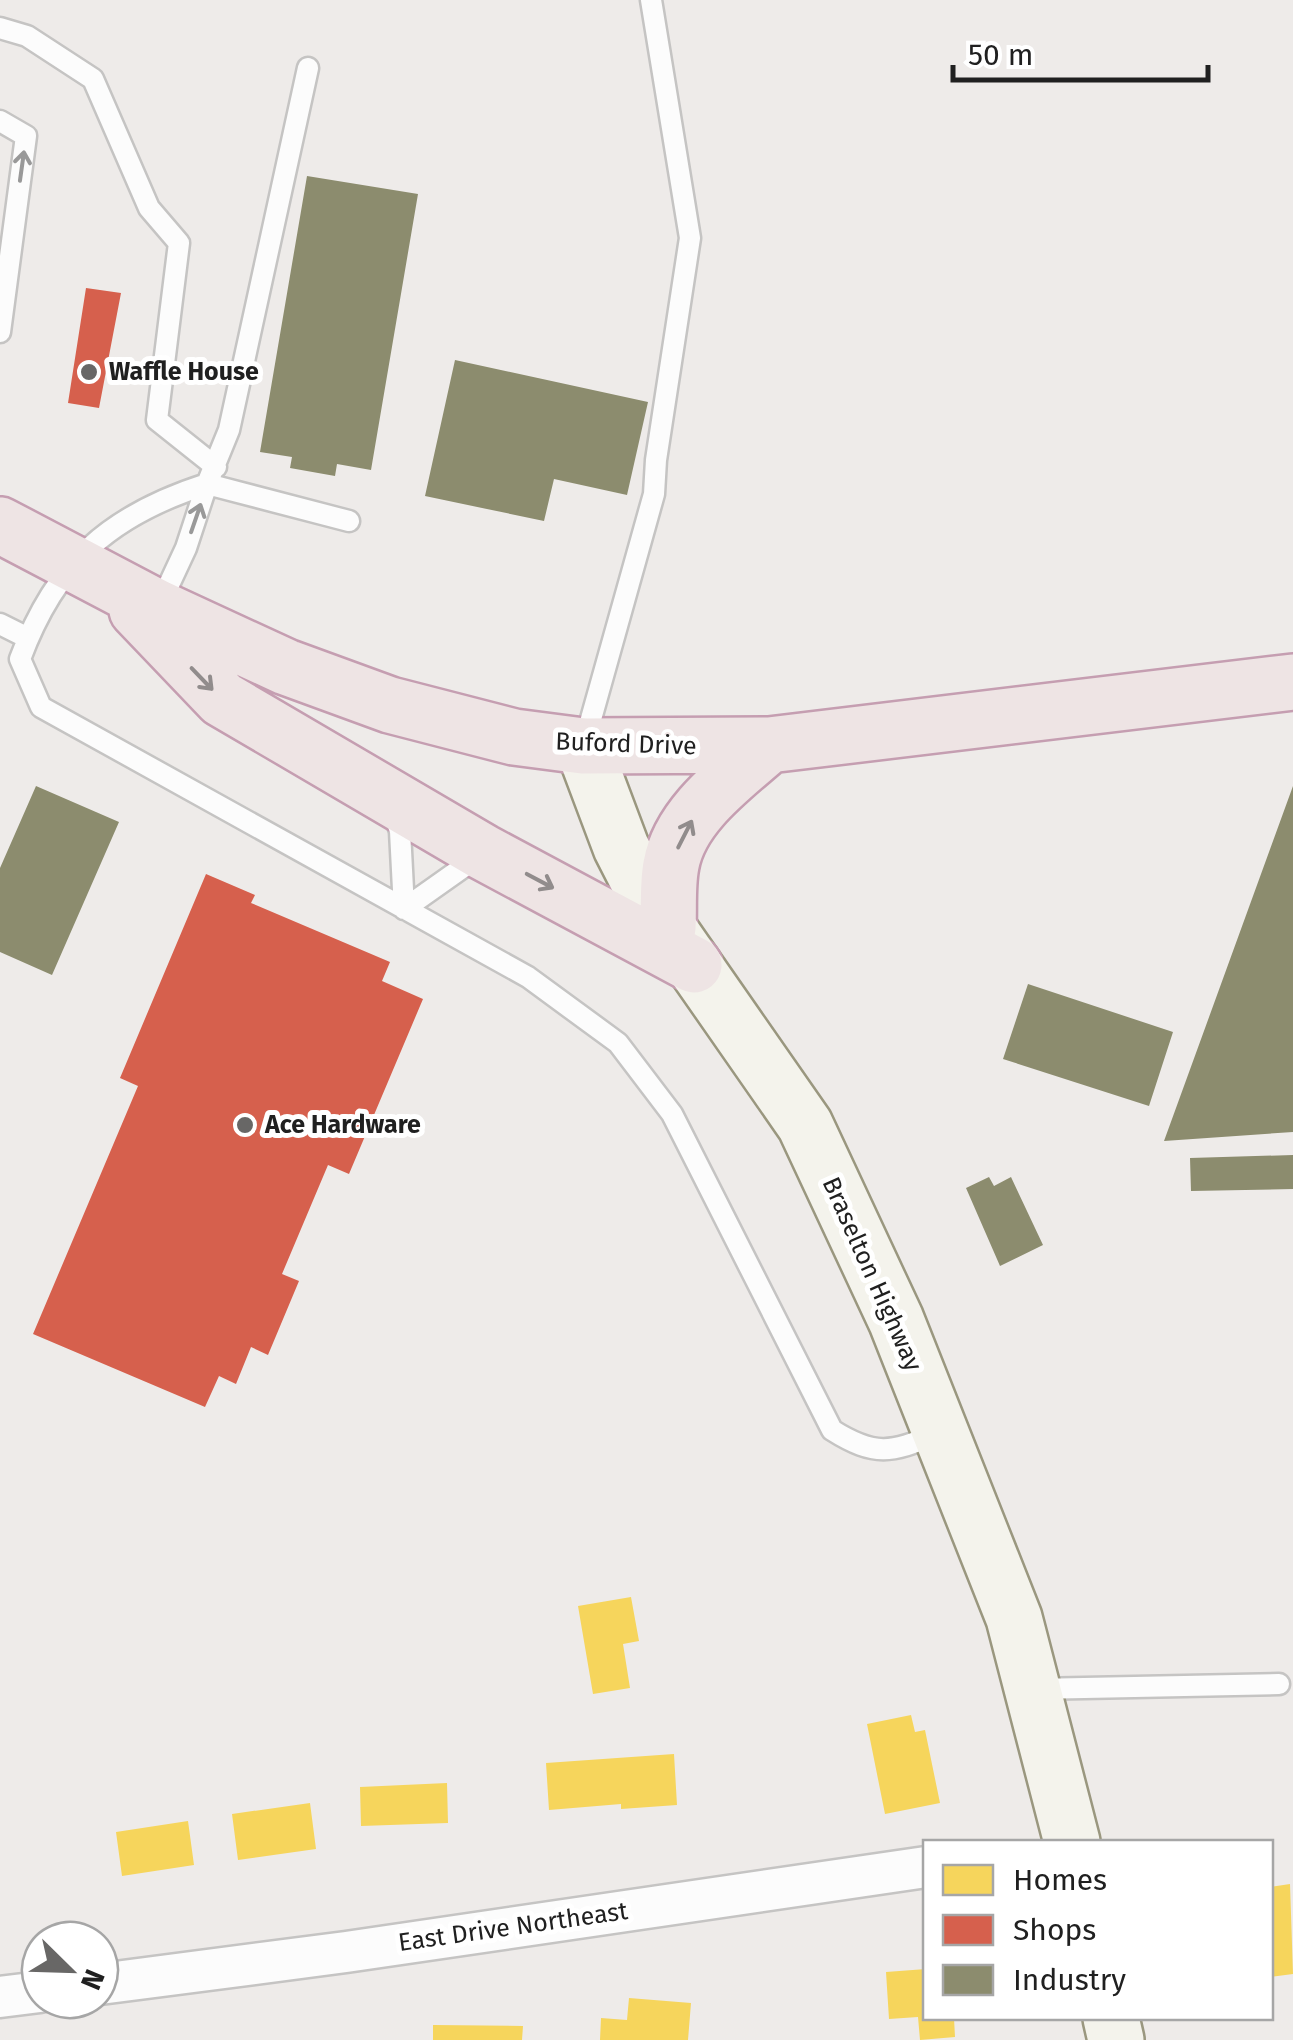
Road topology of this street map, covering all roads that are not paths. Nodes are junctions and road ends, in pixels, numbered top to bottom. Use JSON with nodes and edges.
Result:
{"nodes":[{"id":1,"x":651,"y":0,"type":"edge"},
{"id":2,"x":0,"y":28,"type":"edge"},
{"id":3,"x":308,"y":68,"type":"dead end"},
{"id":4,"x":0,"y":120,"type":"edge"},
{"id":5,"x":0,"y":324,"type":"edge"},
{"id":6,"x":0,"y":332,"type":"edge"},
{"id":7,"x":211,"y":476,"type":"junction"},
{"id":8,"x":350,"y":521,"type":"dead end"},
{"id":9,"x":0,"y":526,"type":"edge"},
{"id":10,"x":114,"y":584,"type":"junction"},
{"id":11,"x":0,"y":624,"type":"edge"},
{"id":12,"x":28,"y":638,"type":"junction"},
{"id":13,"x":1293,"y":682,"type":"edge"},
{"id":14,"x":769,"y":745,"type":"junction"},
{"id":15,"x":584,"y":746,"type":"junction"},
{"id":16,"x":387,"y":794,"type":"junction"},
{"id":17,"x":483,"y":852,"type":"junction"},
{"id":18,"x":404,"y":908,"type":"junction"},
{"id":19,"x":681,"y":947,"type":"junction"},
{"id":20,"x":940,"y":1434,"type":"junction"},
{"id":21,"x":1278,"y":1684,"type":"dead end"},
{"id":22,"x":1032,"y":1689,"type":"junction"},
{"id":23,"x":1071,"y":1840,"type":"edge"},
{"id":24,"x":923,"y":1867,"type":"edge"},
{"id":25,"x":120,"y":1981,"type":"edge"}],
"edges":[{"from":1,"to":15,"type":"lane"},
{"from":2,"to":7,"type":"lane"},
{"from":3,"to":7,"type":"lane"},
{"from":5,"to":4,"type":"lane","one_way":true},
{"from":5,"to":6,"type":"lane"},
{"from":7,"to":8,"type":"lane"},
{"from":10,"to":7,"type":"lane","one_way":true},
{"from":7,"to":10,"type":"lane"},
{"from":9,"to":10,"type":"highway","name":"Buford Drive"},
{"from":10,"to":12,"type":"lane"},
{"from":10,"to":15,"type":"highway","name":"Buford Drive"},
{"from":10,"to":16,"type":"highway","one_way":true},
{"from":11,"to":12,"type":"lane"},
{"from":12,"to":18,"type":"lane"},
{"from":13,"to":14,"type":"highway","name":"Buford Drive"},
{"from":14,"to":15,"type":"highway","name":"Buford Drive"},
{"from":19,"to":14,"type":"highway","one_way":true},
{"from":15,"to":19,"type":"main road","name":"Braselton Highway"},
{"from":16,"to":17,"type":"highway"},
{"from":16,"to":18,"type":"lane"},
{"from":17,"to":18,"type":"lane"},
{"from":17,"to":19,"type":"highway","one_way":true},
{"from":18,"to":20,"type":"lane"},
{"from":19,"to":20,"type":"main road","name":"Braselton Highway"},
{"from":20,"to":22,"type":"main road","name":"Braselton Highway"},
{"from":21,"to":22,"type":"lane"},
{"from":22,"to":23,"type":"main road","name":"Braselton Highway"},
{"from":24,"to":25,"type":"street","name":"East Drive Northeast"}]}
